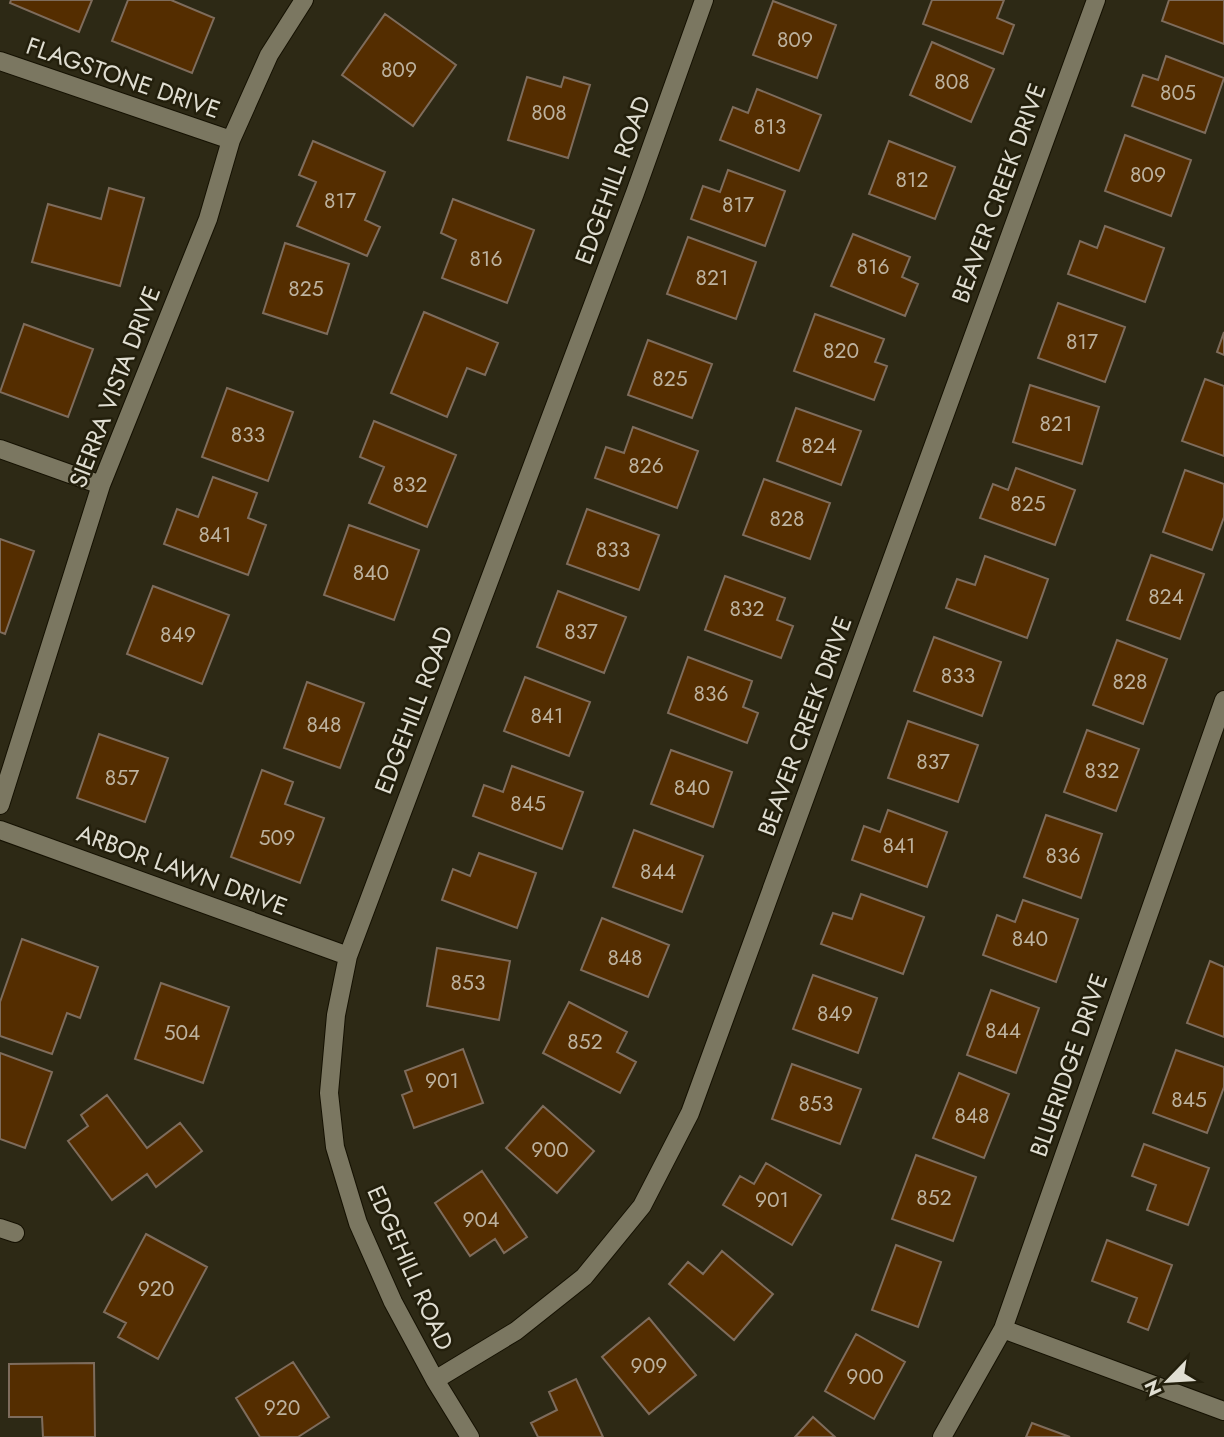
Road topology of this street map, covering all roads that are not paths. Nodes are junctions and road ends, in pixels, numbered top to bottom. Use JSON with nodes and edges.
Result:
{"nodes":[{"id":1,"x":304,"y":0,"type":"edge"},
{"id":2,"x":704,"y":0,"type":"edge"},
{"id":3,"x":1096,"y":0,"type":"edge"},
{"id":4,"x":0,"y":61,"type":"edge"},
{"id":5,"x":231,"y":140,"type":"junction"},
{"id":6,"x":0,"y":449,"type":"edge"},
{"id":7,"x":101,"y":485,"type":"junction"},
{"id":8,"x":1224,"y":700,"type":"edge"},
{"id":9,"x":0,"y":805,"type":"edge"},
{"id":10,"x":0,"y":830,"type":"edge"},
{"id":11,"x":348,"y":956,"type":"junction"},
{"id":12,"x":1003,"y":1329,"type":"junction"},
{"id":13,"x":435,"y":1380,"type":"junction"},
{"id":14,"x":1224,"y":1411,"type":"edge"},
{"id":15,"x":470,"y":1437,"type":"edge"},
{"id":16,"x":942,"y":1437,"type":"edge"}],
"edges":[{"from":1,"to":5,"type":"street","name":"SIERRA VISTA DRIVE"},
{"from":2,"to":11,"type":"street","name":"EDGEHILL ROAD"},
{"from":3,"to":13,"type":"street","name":"BEAVER CREEK DRIVE"},
{"from":4,"to":5,"type":"street","name":"FLAGSTONE DRIVE"},
{"from":5,"to":7,"type":"street","name":"SIERRA VISTA DRIVE"},
{"from":6,"to":7,"type":"street"},
{"from":7,"to":9,"type":"street","name":"SIERRA VISTA DRIVE"},
{"from":8,"to":12,"type":"street","name":"BLUERIDGE DRIVE"},
{"from":10,"to":11,"type":"street","name":"ARBOR LAWN DRIVE"},
{"from":11,"to":13,"type":"street","name":"EDGEHILL ROAD"},
{"from":12,"to":14,"type":"street"},
{"from":12,"to":16,"type":"street","name":"BLUERIDGE DRIVE"},
{"from":13,"to":15,"type":"street","name":"EDGEHILL ROAD"}]}
